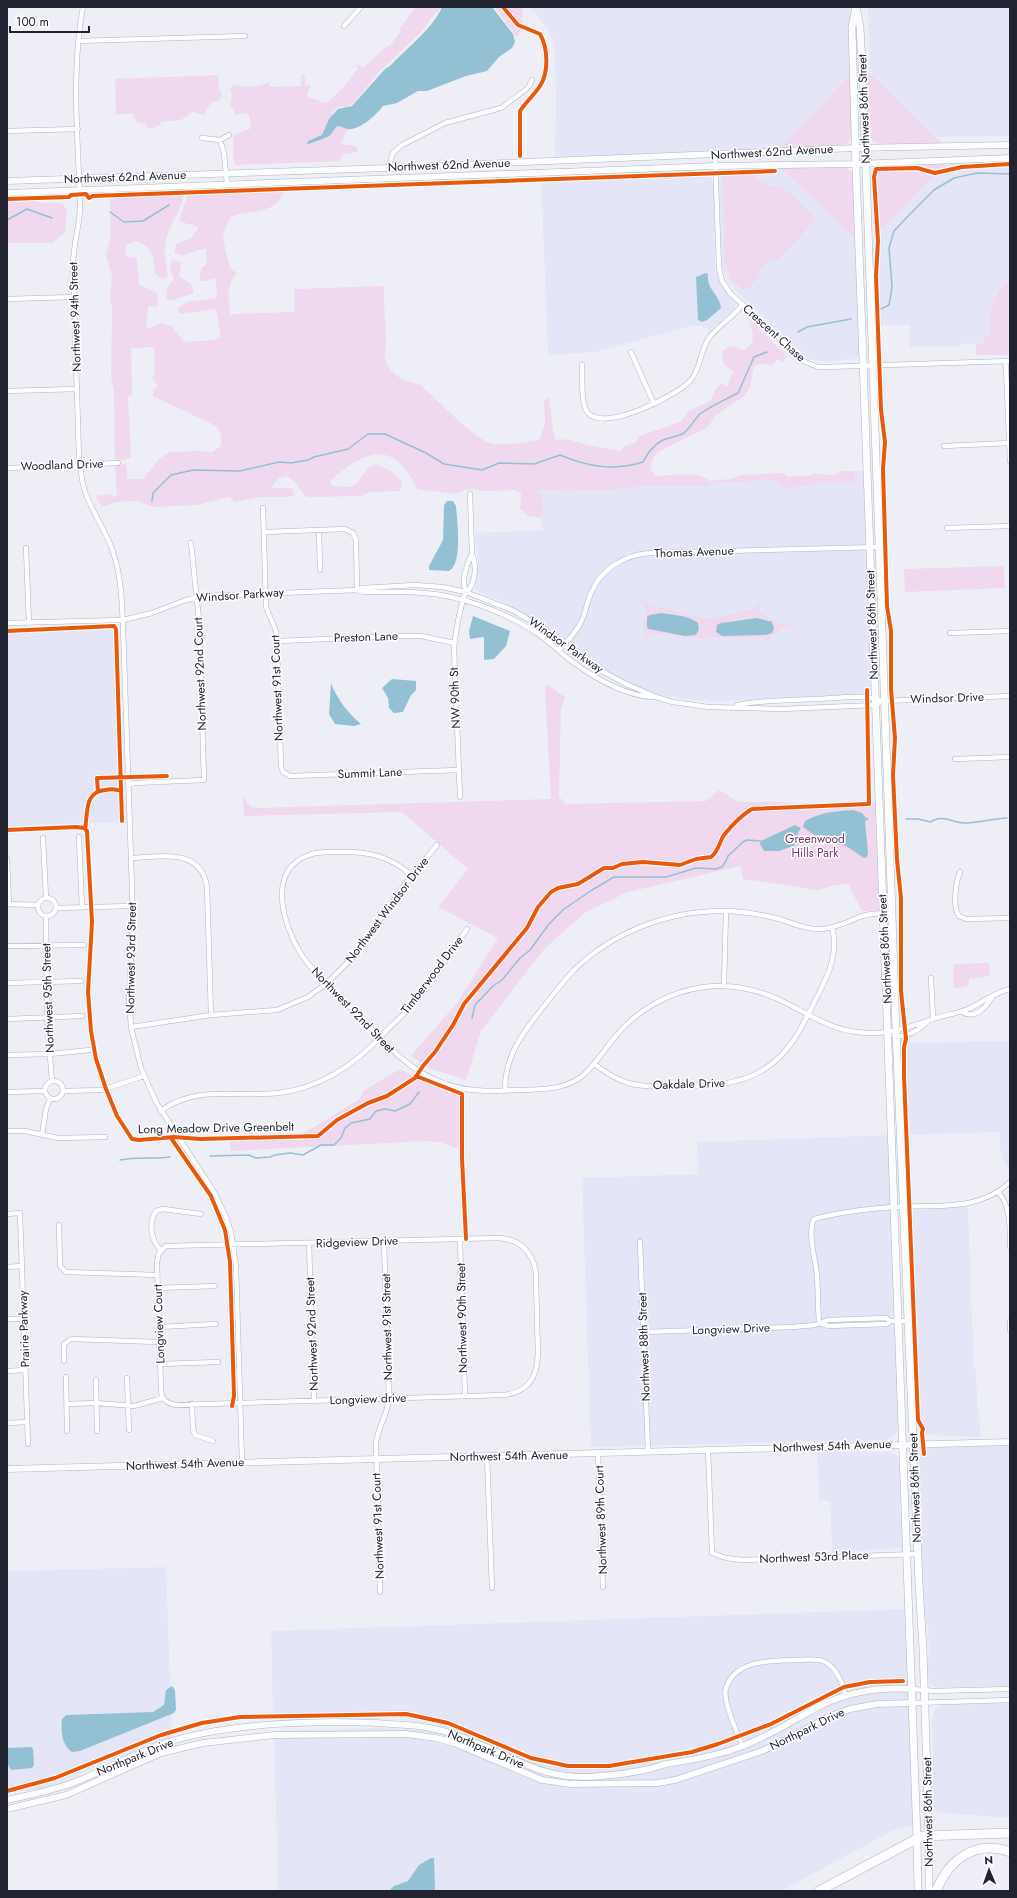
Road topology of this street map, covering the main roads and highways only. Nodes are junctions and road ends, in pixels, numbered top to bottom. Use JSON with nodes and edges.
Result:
{"nodes":[{"id":1,"x":856,"y":7,"type":"edge"},
{"id":2,"x":1010,"y":1833,"type":"edge"},
{"id":3,"x":929,"y":1835,"type":"junction"},
{"id":4,"x":917,"y":1838,"type":"junction"},
{"id":5,"x":1010,"y":1852,"type":"edge"},
{"id":6,"x":819,"y":1891,"type":"edge"},
{"id":7,"x":918,"y":1891,"type":"edge"},
{"id":8,"x":928,"y":1891,"type":"edge"},
{"id":9,"x":936,"y":1891,"type":"edge"}],
"edges":[{"from":1,"to":3,"type":"main road","name":"Northwest 86th Street"},
{"from":1,"to":4,"type":"main road","name":"Northwest 86th Street"},
{"from":2,"to":3,"type":"highway"},
{"from":3,"to":4,"type":"highway"},
{"from":3,"to":8,"type":"main road","name":"Northwest 86th Street"},
{"from":4,"to":6,"type":"highway"},
{"from":4,"to":7,"type":"main road","name":"Northwest 86th Street"},
{"from":5,"to":9,"type":"highway"}]}
